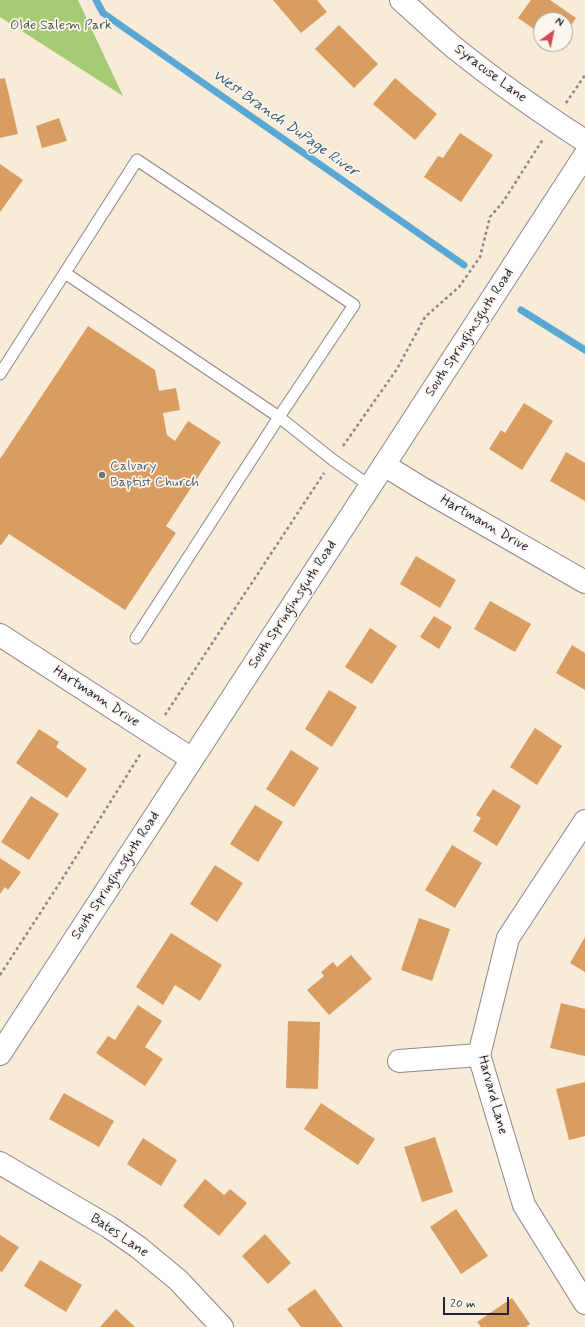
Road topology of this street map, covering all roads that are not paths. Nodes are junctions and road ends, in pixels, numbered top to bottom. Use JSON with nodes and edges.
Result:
{"nodes":[{"id":1,"x":401,"y":0,"type":"edge"},
{"id":2,"x":585,"y":141,"type":"edge"},
{"id":3,"x":585,"y":154,"type":"edge"},
{"id":4,"x":65,"y":273,"type":"junction"},
{"id":5,"x":0,"y":374,"type":"edge"},
{"id":6,"x":279,"y":417,"type":"junction"},
{"id":7,"x":384,"y":465,"type":"junction"},
{"id":8,"x":370,"y":486,"type":"junction"},
{"id":9,"x":585,"y":582,"type":"edge"},
{"id":10,"x":0,"y":635,"type":"edge"},
{"id":11,"x":136,"y":638,"type":"dead end"},
{"id":12,"x":192,"y":759,"type":"junction"},
{"id":13,"x":585,"y":821,"type":"edge"},
{"id":14,"x":0,"y":1054,"type":"edge"},
{"id":15,"x":478,"y":1055,"type":"junction"},
{"id":16,"x":399,"y":1061,"type":"dead end"},
{"id":17,"x":0,"y":1163,"type":"edge"},
{"id":18,"x":585,"y":1303,"type":"edge"},
{"id":19,"x":222,"y":1327,"type":"edge"}],
"edges":[{"from":1,"to":2,"type":"street","name":"Syracuse Lane"},
{"from":3,"to":7,"type":"street","name":"South Springinsguth Road"},
{"from":4,"to":5,"type":"lane"},
{"from":4,"to":6,"type":"lane"},
{"from":4,"to":6,"type":"lane"},
{"from":6,"to":8,"type":"lane"},
{"from":6,"to":11,"type":"lane"},
{"from":7,"to":8,"type":"street","name":"South Springinsguth Road"},
{"from":7,"to":9,"type":"street","name":"Hartmann Drive"},
{"from":8,"to":12,"type":"street","name":"South Springinsguth Road"},
{"from":10,"to":12,"type":"street","name":"Hartmann Drive"},
{"from":12,"to":14,"type":"street","name":"South Springinsguth Road"},
{"from":13,"to":15,"type":"street","name":"Harvard Lane"},
{"from":15,"to":16,"type":"street"},
{"from":15,"to":18,"type":"street","name":"Harvard Lane"},
{"from":17,"to":19,"type":"street","name":"Bates Lane"}]}
